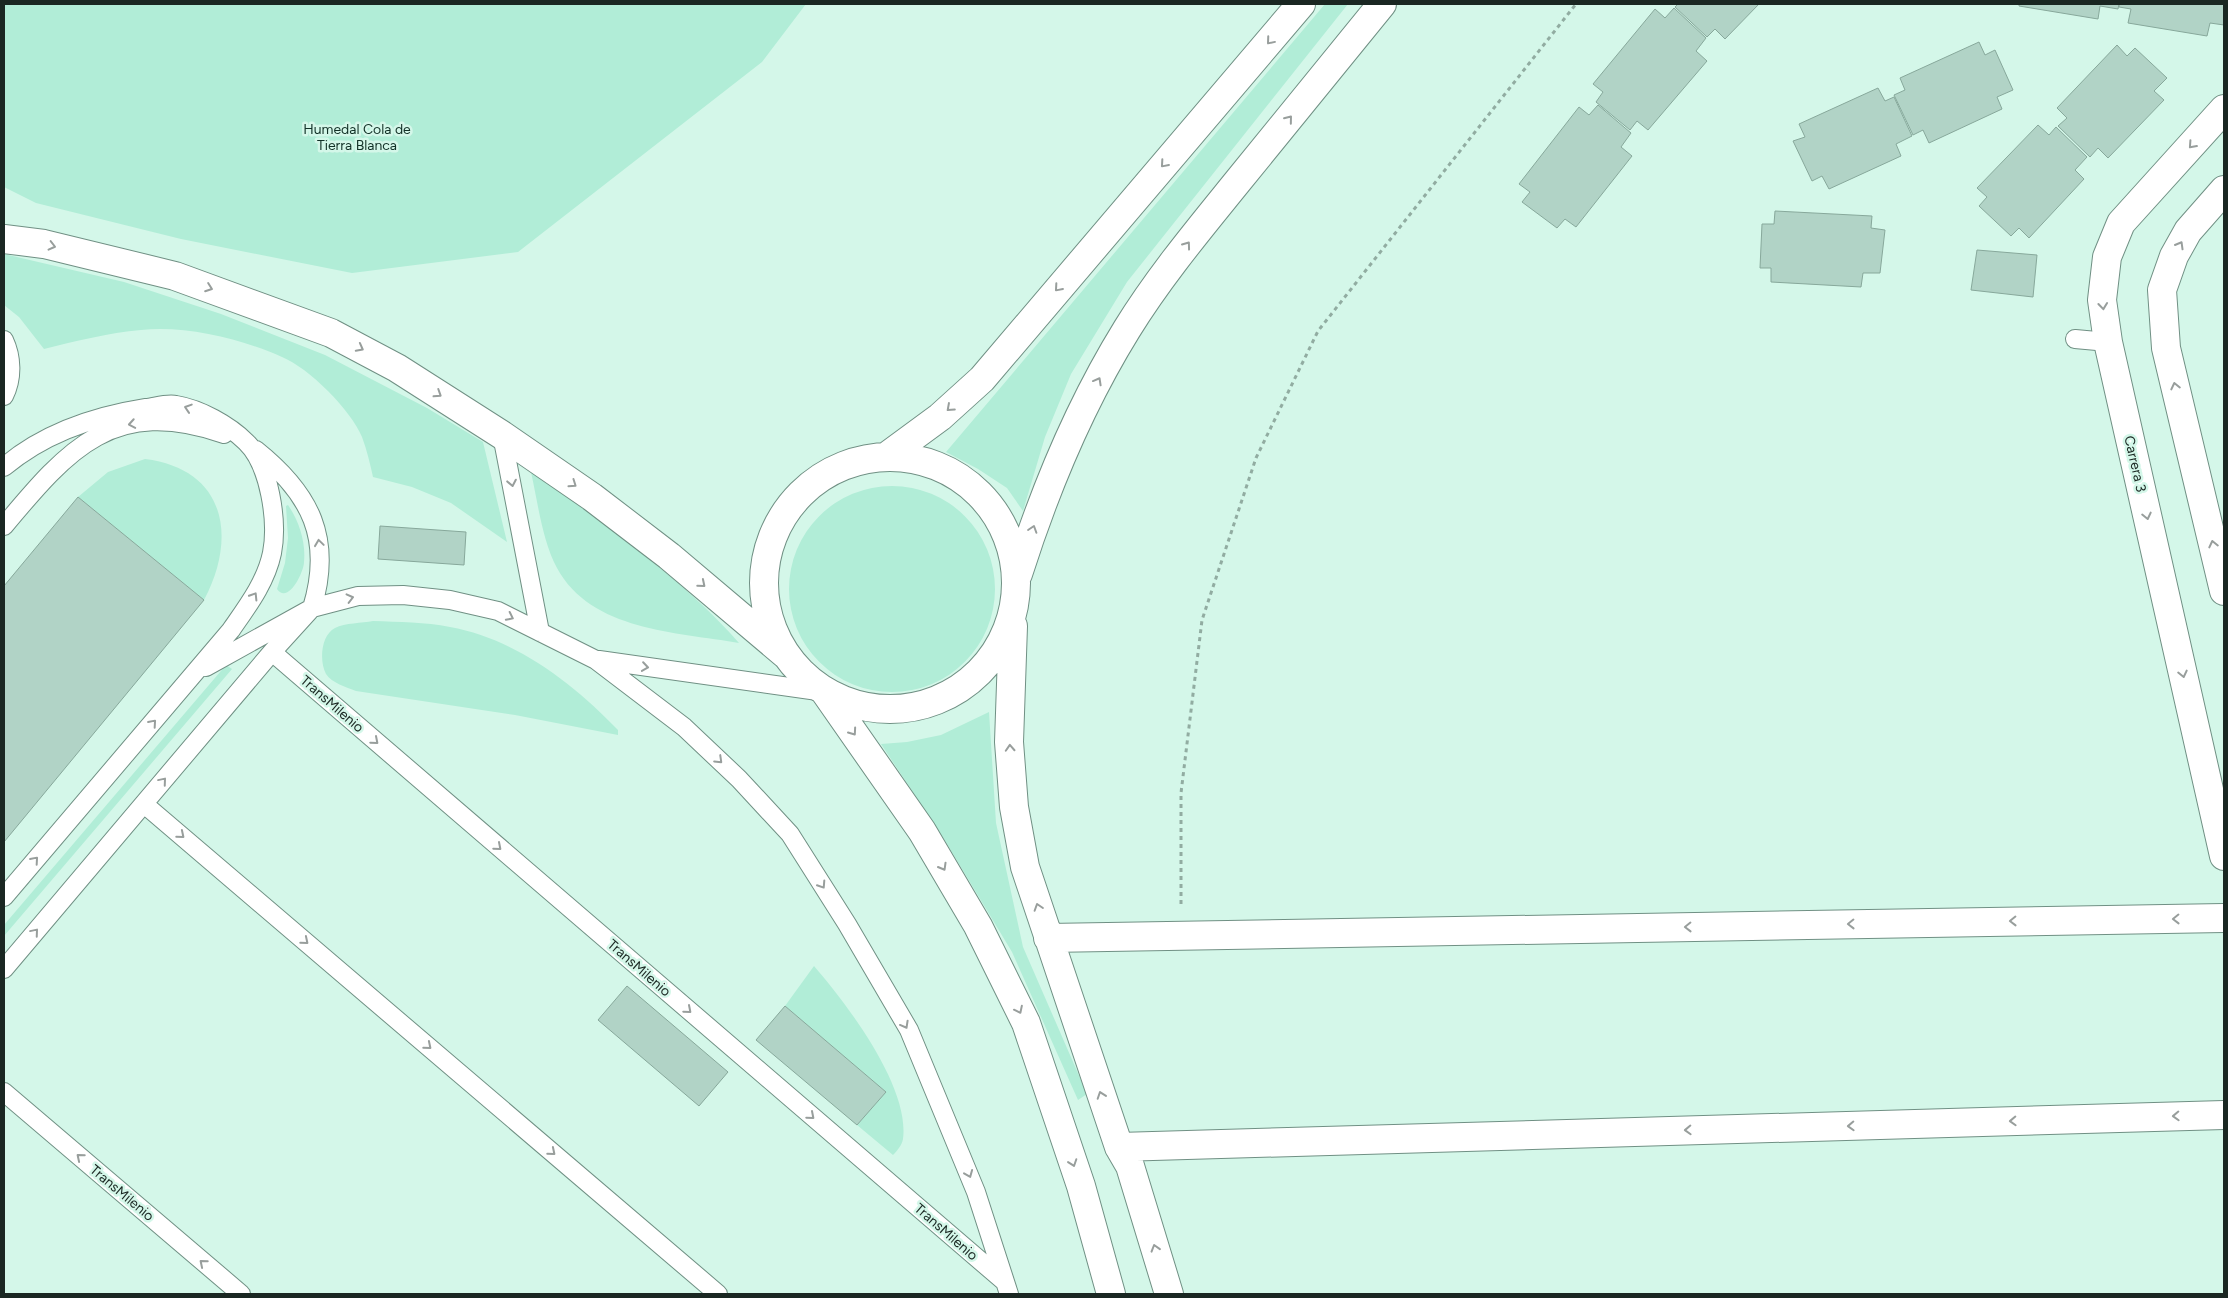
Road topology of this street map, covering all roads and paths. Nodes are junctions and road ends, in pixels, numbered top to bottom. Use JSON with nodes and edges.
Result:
{"nodes":[{"id":1,"x":1301,"y":4,"type":"edge"},
{"id":2,"x":1382,"y":4,"type":"edge"},
{"id":3,"x":1576,"y":4,"type":"edge"},
{"id":4,"x":2224,"y":109,"type":"edge"},
{"id":5,"x":2224,"y":190,"type":"edge"},
{"id":6,"x":4,"y":239,"type":"edge"},
{"id":7,"x":2075,"y":339,"type":"dead end"},
{"id":8,"x":4,"y":340,"type":"edge"},
{"id":9,"x":2108,"y":342,"type":"junction"},
{"id":10,"x":4,"y":396,"type":"edge"},
{"id":11,"x":502,"y":435,"type":"junction"},
{"id":12,"x":247,"y":442,"type":"junction"},
{"id":13,"x":887,"y":456,"type":"junction"},
{"id":14,"x":4,"y":467,"type":"edge"},
{"id":15,"x":4,"y":526,"type":"edge"},
{"id":16,"x":1018,"y":576,"type":"junction"},
{"id":17,"x":2224,"y":591,"type":"edge"},
{"id":18,"x":312,"y":608,"type":"junction"},
{"id":19,"x":1014,"y":614,"type":"junction"},
{"id":20,"x":540,"y":632,"type":"junction"},
{"id":21,"x":272,"y":652,"type":"junction"},
{"id":22,"x":785,"y":654,"type":"junction"},
{"id":23,"x":596,"y":660,"type":"junction"},
{"id":24,"x":196,"y":673,"type":"junction"},
{"id":25,"x":825,"y":692,"type":"junction"},
{"id":26,"x":144,"y":804,"type":"junction"},
{"id":27,"x":2224,"y":856,"type":"edge"},
{"id":28,"x":4,"y":897,"type":"edge"},
{"id":29,"x":2224,"y":918,"type":"edge"},
{"id":30,"x":1181,"y":936,"type":"junction"},
{"id":31,"x":1048,"y":938,"type":"junction"},
{"id":32,"x":4,"y":969,"type":"edge"},
{"id":33,"x":4,"y":1092,"type":"edge"},
{"id":34,"x":2224,"y":1115,"type":"edge"},
{"id":35,"x":1119,"y":1147,"type":"junction"},
{"id":36,"x":1008,"y":1289,"type":"edge"},
{"id":37,"x":241,"y":1294,"type":"edge"},
{"id":38,"x":718,"y":1294,"type":"edge"},
{"id":39,"x":1111,"y":1294,"type":"edge"},
{"id":40,"x":1170,"y":1294,"type":"edge"}],
"edges":[{"from":1,"to":13,"type":"street","one_way":true},
{"from":16,"to":2,"type":"street","one_way":true},
{"from":3,"to":30,"type":"path"},
{"from":4,"to":9,"type":"street","name":"Carrera 3","one_way":true},
{"from":17,"to":5,"type":"street","one_way":true},
{"from":6,"to":11,"type":"street","one_way":true},
{"from":7,"to":9,"type":"lane"},
{"from":8,"to":10,"type":"lane"},
{"from":9,"to":27,"type":"street","name":"Carrera 3","one_way":true},
{"from":11,"to":20,"type":"lane","one_way":true},
{"from":11,"to":22,"type":"street","one_way":true},
{"from":12,"to":14,"type":"lane","name":"TransMilenio","one_way":true},
{"from":12,"to":15,"type":"lane","name":"TransMilenio","one_way":true},
{"from":18,"to":12,"type":"lane","name":"TransMilenio","one_way":true},
{"from":24,"to":12,"type":"lane","name":"TransMilenio","one_way":true},
{"from":13,"to":16,"type":"street"},
{"from":13,"to":22,"type":"street"},
{"from":16,"to":19,"type":"street"},
{"from":18,"to":20,"type":"lane","name":"TransMilenio","one_way":true},
{"from":18,"to":21,"type":"lane","name":"TransMilenio"},
{"from":18,"to":24,"type":"lane","name":"TransMilenio"},
{"from":19,"to":25,"type":"street"},
{"from":31,"to":19,"type":"street","one_way":true},
{"from":20,"to":23,"type":"lane","name":"TransMilenio"},
{"from":26,"to":21,"type":"lane","name":"TransMilenio","one_way":true},
{"from":21,"to":36,"type":"lane","name":"TransMilenio","one_way":true},
{"from":22,"to":25,"type":"street"},
{"from":23,"to":25,"type":"lane","name":"TransMilenio","one_way":true},
{"from":23,"to":36,"type":"lane","name":"TransMilenio","one_way":true},
{"from":28,"to":24,"type":"lane","name":"TransMilenio","one_way":true},
{"from":25,"to":39,"type":"street","one_way":true},
{"from":32,"to":26,"type":"lane","name":"TransMilenio","one_way":true},
{"from":26,"to":38,"type":"lane","one_way":true},
{"from":29,"to":30,"type":"street","one_way":true},
{"from":30,"to":31,"type":"street"},
{"from":35,"to":31,"type":"street","one_way":true},
{"from":37,"to":33,"type":"lane","name":"TransMilenio","one_way":true},
{"from":34,"to":35,"type":"street","one_way":true},
{"from":40,"to":35,"type":"street","one_way":true}]}
